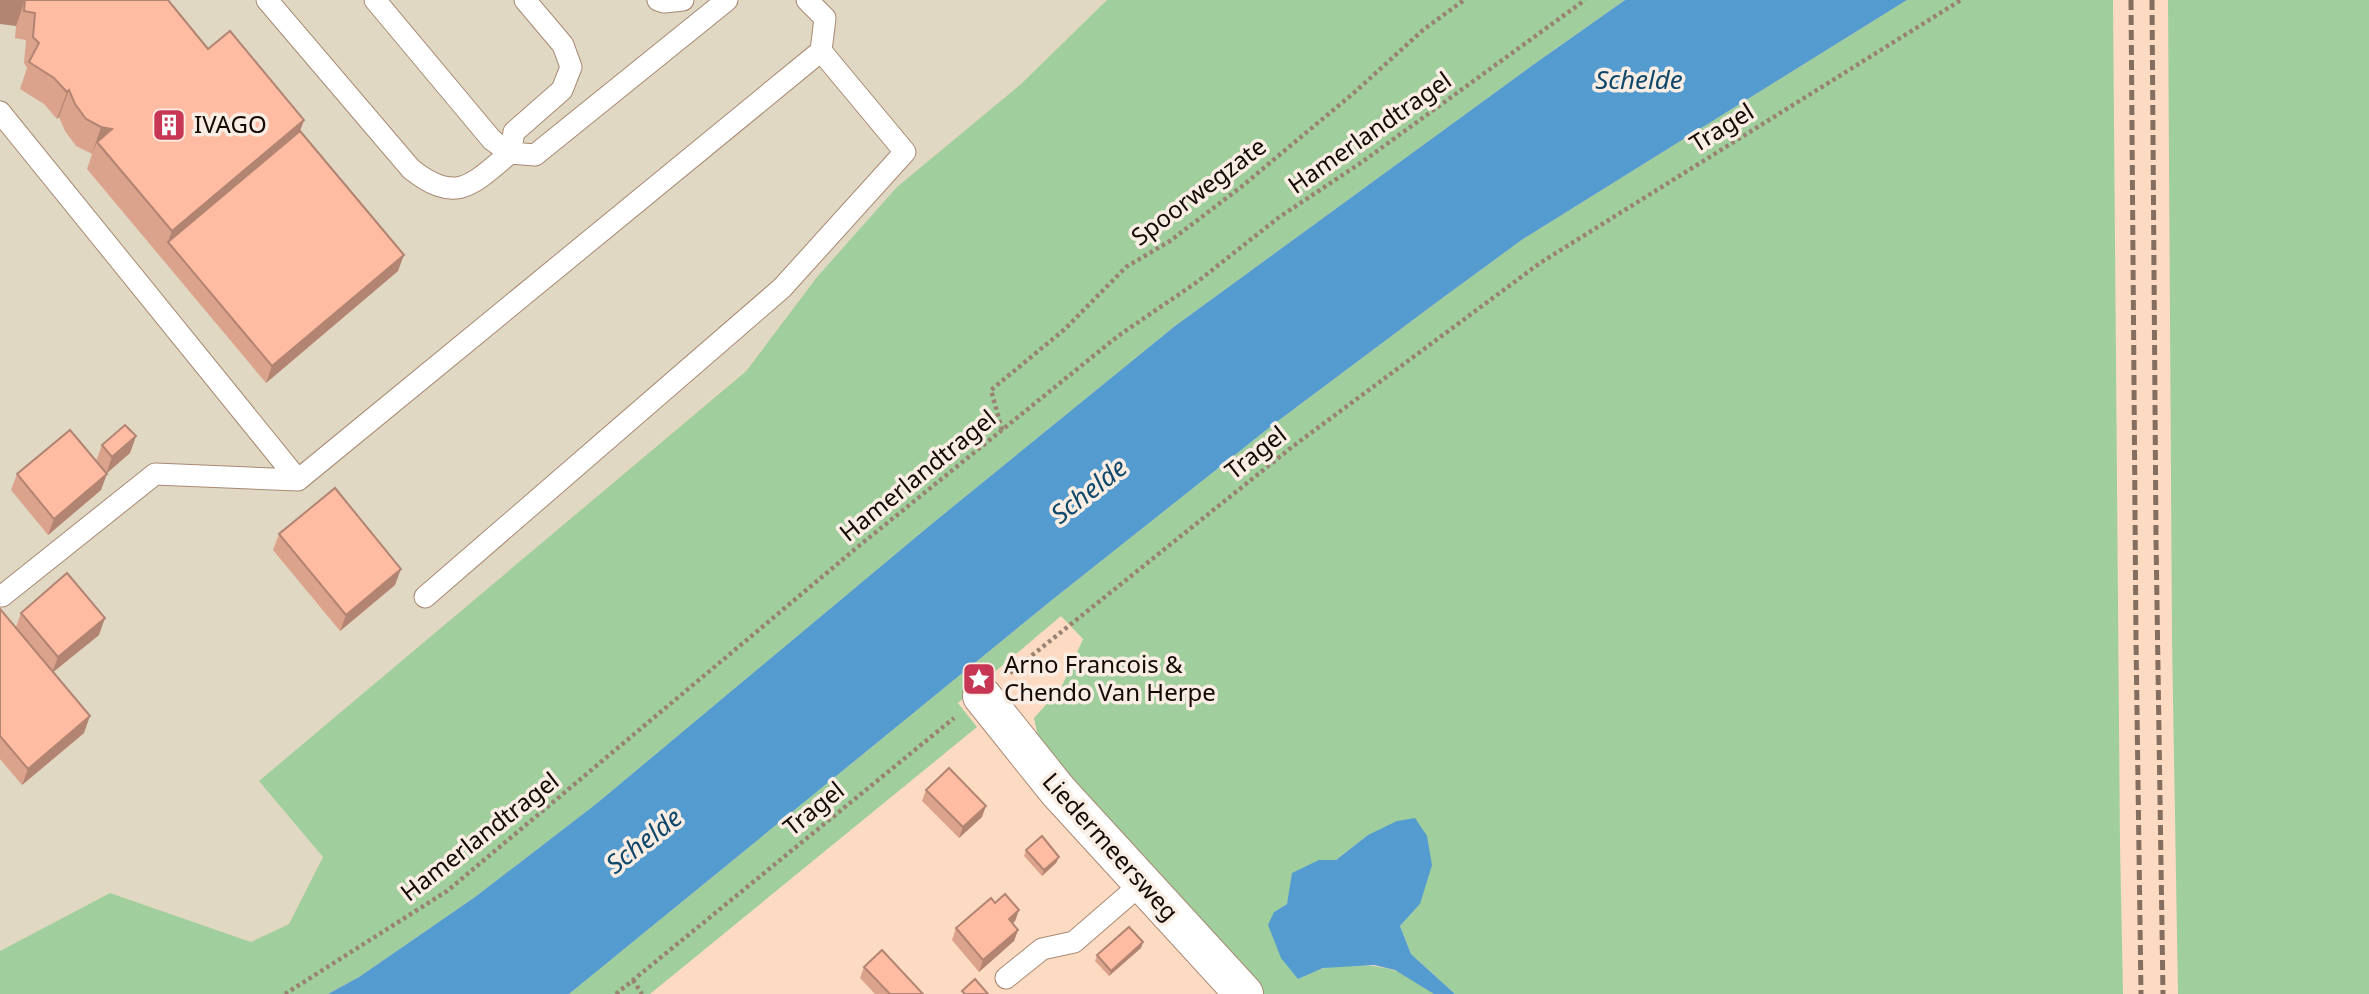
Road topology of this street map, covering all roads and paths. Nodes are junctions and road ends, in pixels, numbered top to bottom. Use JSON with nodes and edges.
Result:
{"nodes":[{"id":1,"x":267,"y":0,"type":"edge"},
{"id":2,"x":375,"y":0,"type":"edge"},
{"id":3,"x":526,"y":0,"type":"edge"},
{"id":4,"x":658,"y":0,"type":"edge"},
{"id":5,"x":684,"y":0,"type":"edge"},
{"id":6,"x":727,"y":0,"type":"edge"},
{"id":7,"x":807,"y":0,"type":"edge"},
{"id":8,"x":1464,"y":0,"type":"edge"},
{"id":9,"x":1585,"y":0,"type":"edge"},
{"id":10,"x":1961,"y":0,"type":"edge"},
{"id":11,"x":821,"y":51,"type":"junction"},
{"id":12,"x":0,"y":112,"type":"edge"},
{"id":13,"x":510,"y":153,"type":"junction"},
{"id":14,"x":1002,"y":430,"type":"junction"},
{"id":15,"x":298,"y":480,"type":"junction"},
{"id":16,"x":2,"y":596,"type":"edge"},
{"id":17,"x":425,"y":597,"type":"dead end"},
{"id":18,"x":982,"y":696,"type":"junction"},
{"id":19,"x":1141,"y":884,"type":"junction"},
{"id":20,"x":1006,"y":978,"type":"dead end"},
{"id":21,"x":634,"y":980,"type":"junction"},
{"id":22,"x":285,"y":994,"type":"edge"},
{"id":23,"x":616,"y":994,"type":"edge"},
{"id":24,"x":642,"y":994,"type":"edge"},
{"id":25,"x":1244,"y":994,"type":"edge"}],
"edges":[{"from":1,"to":13,"type":"lane"},
{"from":2,"to":13,"type":"lane"},
{"from":3,"to":13,"type":"lane"},
{"from":4,"to":5,"type":"lane"},
{"from":6,"to":13,"type":"lane"},
{"from":7,"to":11,"type":"lane"},
{"from":8,"to":14,"type":"path","name":"Spoorwegzate"},
{"from":9,"to":14,"type":"path","name":"Hamerlandtragel"},
{"from":10,"to":18,"type":"path","name":"Tragel"},
{"from":11,"to":15,"type":"lane"},
{"from":11,"to":17,"type":"lane"},
{"from":12,"to":15,"type":"lane"},
{"from":14,"to":22,"type":"path","name":"Hamerlandtragel"},
{"from":15,"to":16,"type":"lane"},
{"from":18,"to":19,"type":"street","name":"Liedermeersweg"},
{"from":18,"to":21,"type":"path","name":"Tragel"},
{"from":19,"to":20,"type":"lane"},
{"from":19,"to":25,"type":"street","name":"Liedermeersweg"},
{"from":21,"to":23,"type":"path","name":"Tragel"},
{"from":21,"to":24,"type":"path"}]}
